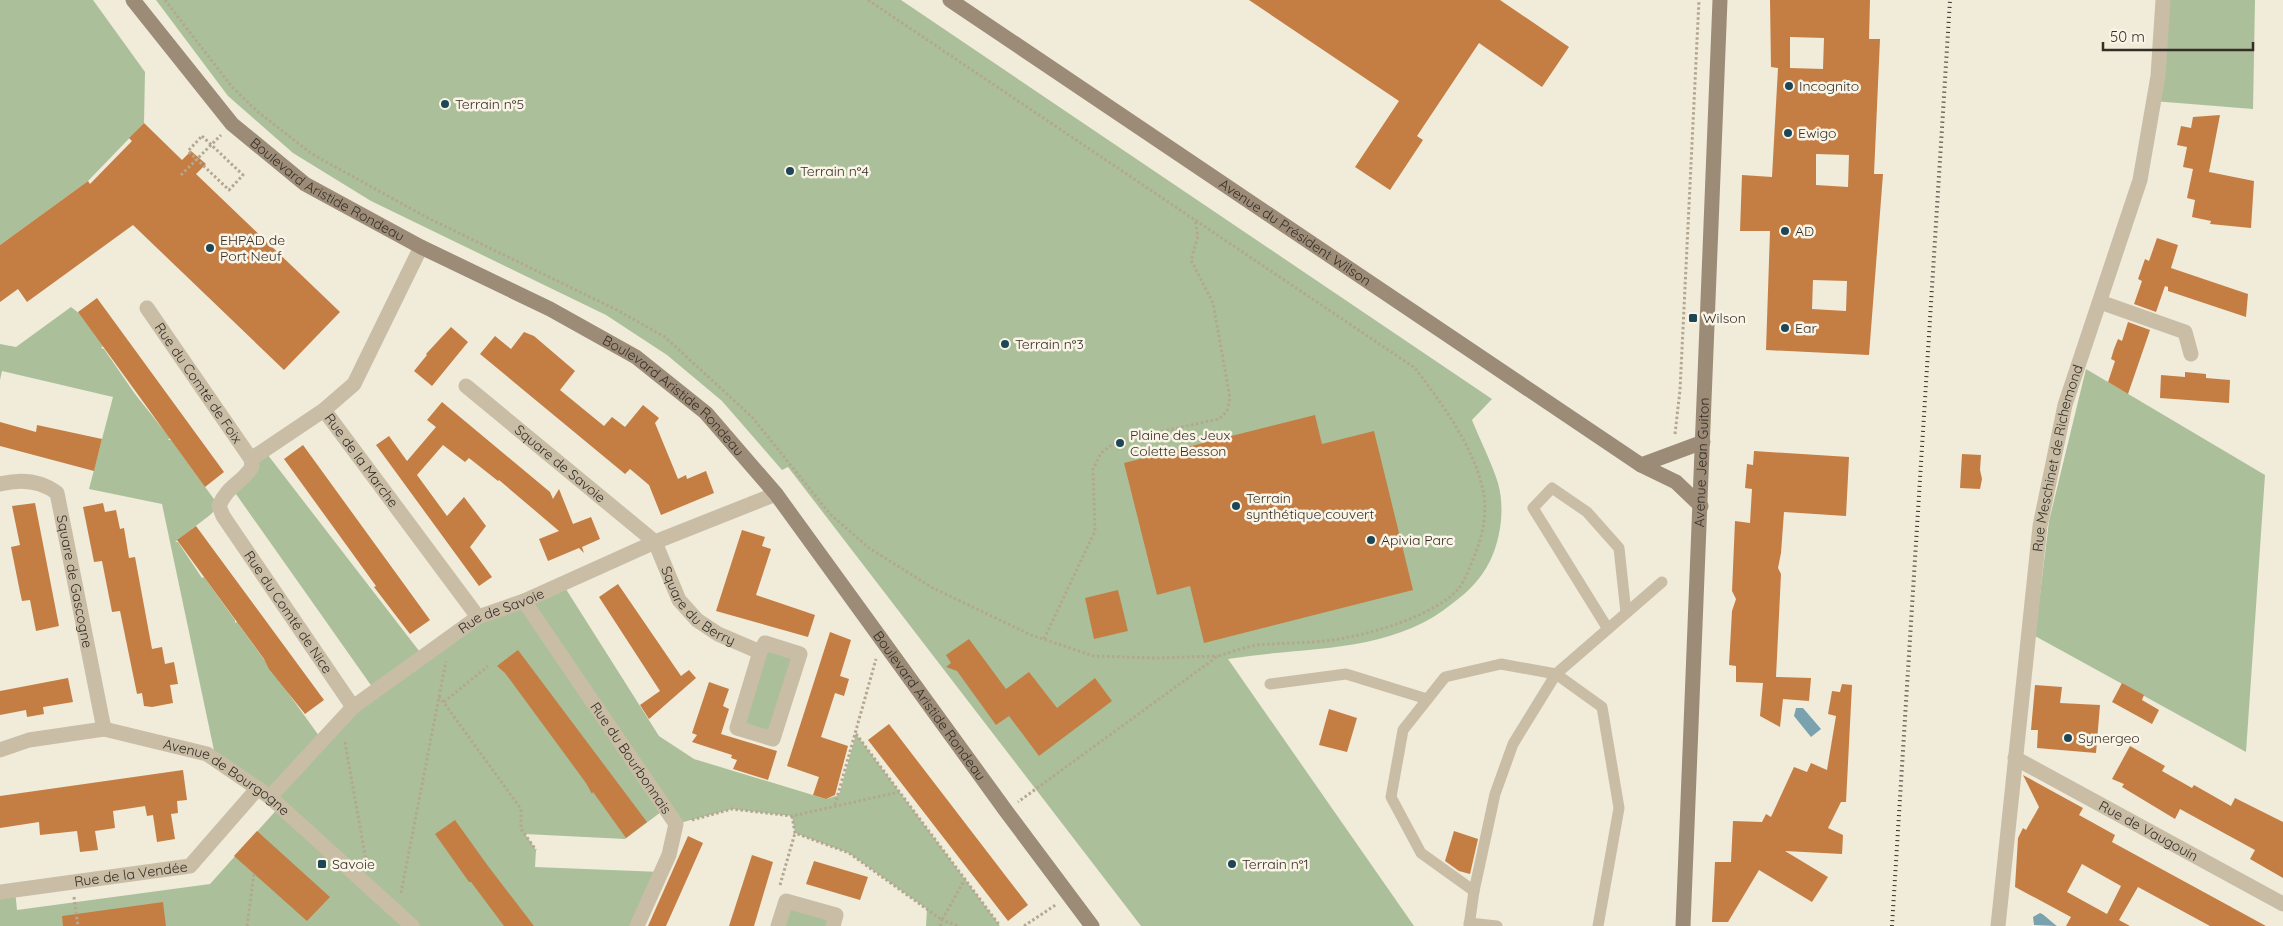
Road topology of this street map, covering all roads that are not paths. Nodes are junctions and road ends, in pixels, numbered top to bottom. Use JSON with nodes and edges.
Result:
{"nodes":[{"id":1,"x":133,"y":0,"type":"edge"},
{"id":2,"x":950,"y":0,"type":"edge"},
{"id":3,"x":1720,"y":0,"type":"edge"},
{"id":4,"x":2163,"y":0,"type":"edge"},
{"id":5,"x":421,"y":246,"type":"junction"},
{"id":6,"x":2100,"y":302,"type":"junction"},
{"id":7,"x":147,"y":308,"type":"dead end"},
{"id":8,"x":2191,"y":354,"type":"dead end"},
{"id":9,"x":466,"y":386,"type":"dead end"},
{"id":10,"x":324,"y":410,"type":"junction"},
{"id":11,"x":1703,"y":442,"type":"junction"},
{"id":12,"x":251,"y":459,"type":"junction"},
{"id":13,"x":1641,"y":466,"type":"junction"},
{"id":14,"x":0,"y":484,"type":"edge"},
{"id":15,"x":776,"y":494,"type":"junction"},
{"id":16,"x":1701,"y":506,"type":"junction"},
{"id":17,"x":655,"y":542,"type":"junction"},
{"id":18,"x":1662,"y":582,"type":"dead end"},
{"id":19,"x":524,"y":601,"type":"junction"},
{"id":20,"x":1626,"y":613,"type":"junction"},
{"id":21,"x":478,"y":617,"type":"junction"},
{"id":22,"x":1608,"y":630,"type":"junction"},
{"id":23,"x":760,"y":652,"type":"junction"},
{"id":24,"x":1556,"y":674,"type":"junction"},
{"id":25,"x":1270,"y":684,"type":"dead end"},
{"id":26,"x":1427,"y":699,"type":"junction"},
{"id":27,"x":353,"y":707,"type":"junction"},
{"id":28,"x":104,"y":729,"type":"junction"},
{"id":29,"x":0,"y":750,"type":"edge"},
{"id":30,"x":2015,"y":758,"type":"junction"},
{"id":31,"x":264,"y":792,"type":"junction"},
{"id":32,"x":1474,"y":891,"type":"junction"},
{"id":33,"x":0,"y":892,"type":"edge"},
{"id":34,"x":2283,"y":904,"type":"edge"},
{"id":35,"x":401,"y":920,"type":"edge"},
{"id":36,"x":1469,"y":925,"type":"edge"},
{"id":37,"x":637,"y":926,"type":"edge"},
{"id":38,"x":778,"y":926,"type":"edge"},
{"id":39,"x":832,"y":926,"type":"edge"},
{"id":40,"x":1092,"y":926,"type":"edge"},
{"id":41,"x":1496,"y":926,"type":"edge"},
{"id":42,"x":1598,"y":926,"type":"edge"},
{"id":43,"x":1683,"y":926,"type":"edge"},
{"id":44,"x":1998,"y":926,"type":"edge"}],
"edges":[{"from":1,"to":5,"type":"street","name":"Boulevard Aristide Rondeau"},
{"from":2,"to":13,"type":"street","name":"Avenue du Président Wilson"},
{"from":3,"to":11,"type":"street","name":"Avenue Jean Guiton"},
{"from":4,"to":6,"type":"street","name":"Rue Meschinet de Richemond"},
{"from":5,"to":10,"type":"street","name":"Rue de la Marche"},
{"from":5,"to":15,"type":"street","name":"Boulevard Aristide Rondeau"},
{"from":6,"to":8,"type":"street"},
{"from":6,"to":30,"type":"street","name":"Rue Meschinet de Richemond"},
{"from":7,"to":12,"type":"street","name":"Rue du Comté de Foix"},
{"from":9,"to":17,"type":"street","name":"Square de Savoie"},
{"from":10,"to":12,"type":"street"},
{"from":10,"to":21,"type":"street","name":"Rue de la Marche"},
{"from":11,"to":13,"type":"street"},
{"from":11,"to":16,"type":"street","name":"Avenue Jean Guiton"},
{"from":12,"to":27,"type":"street","name":"Rue du Comté de Nice"},
{"from":13,"to":16,"type":"street","name":"Avenue du Président Wilson"},
{"from":14,"to":28,"type":"street","name":"Square de Gascogne"},
{"from":15,"to":17,"type":"street","name":"Rue de Savoie"},
{"from":15,"to":40,"type":"street","name":"Boulevard Aristide Rondeau"},
{"from":16,"to":43,"type":"street","name":"Avenue Jean Guiton"},
{"from":17,"to":19,"type":"street","name":"Rue de Savoie"},
{"from":17,"to":23,"type":"street","name":"Square du Berry"},
{"from":18,"to":20,"type":"lane"},
{"from":19,"to":21,"type":"street","name":"Rue de Savoie"},
{"from":19,"to":37,"type":"street","name":"Rue du Bourbonnais"},
{"from":20,"to":22,"type":"lane"},
{"from":20,"to":22,"type":"lane"},
{"from":21,"to":27,"type":"street","name":"Rue de Savoie"},
{"from":22,"to":24,"type":"lane"},
{"from":23,"to":23,"type":"street"},
{"from":24,"to":26,"type":"lane"},
{"from":24,"to":32,"type":"lane"},
{"from":24,"to":42,"type":"lane"},
{"from":25,"to":26,"type":"lane"},
{"from":26,"to":32,"type":"lane"},
{"from":27,"to":31,"type":"street","name":"Rue de Savoie"},
{"from":28,"to":29,"type":"street","name":"Avenue de Bourgogne"},
{"from":28,"to":31,"type":"street","name":"Avenue de Bourgogne"},
{"from":30,"to":34,"type":"street","name":"Rue de Vaugouin"},
{"from":30,"to":44,"type":"street","name":"Rue Meschinet de Richemond"},
{"from":31,"to":33,"type":"street","name":"Rue de la Vendée"},
{"from":31,"to":35,"type":"street","name":"Avenue de Bourgogne"},
{"from":32,"to":36,"type":"lane"},
{"from":36,"to":41,"type":"lane"},
{"from":38,"to":39,"type":"street"}]}
